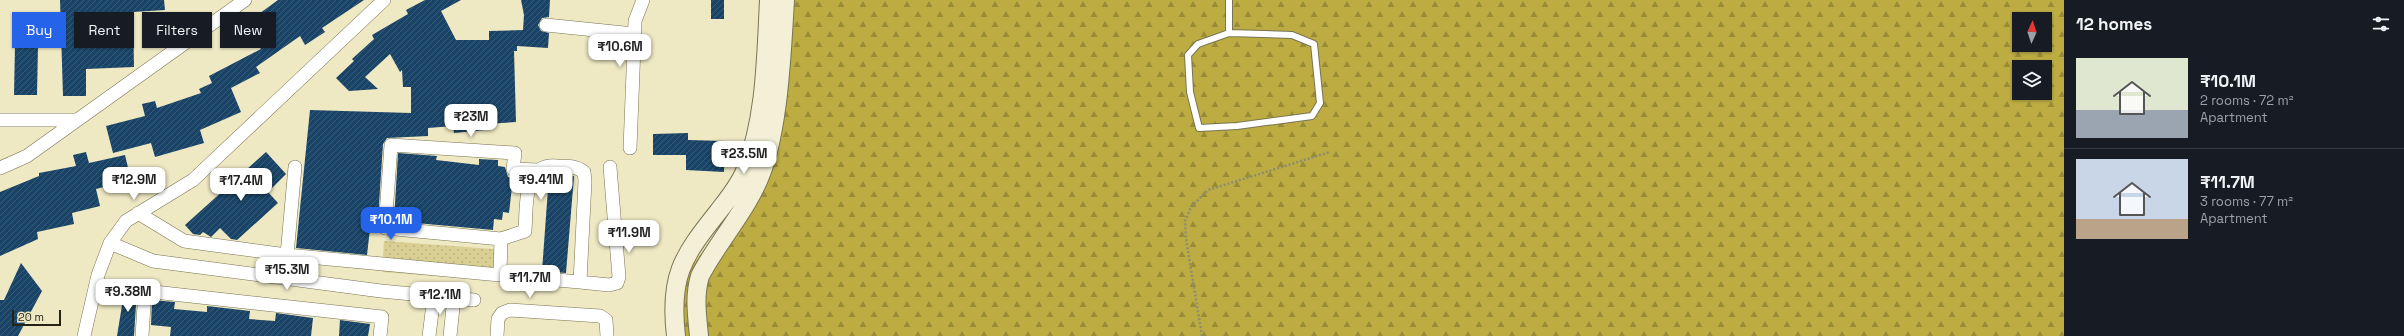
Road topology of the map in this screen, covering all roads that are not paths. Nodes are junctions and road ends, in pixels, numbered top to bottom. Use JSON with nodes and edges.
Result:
{"nodes":[{"id":1,"x":245,"y":0,"type":"edge"},
{"id":2,"x":384,"y":0,"type":"edge"},
{"id":3,"x":643,"y":0,"type":"edge"},
{"id":4,"x":769,"y":0,"type":"edge"},
{"id":5,"x":785,"y":0,"type":"edge"},
{"id":6,"x":1229,"y":0,"type":"edge"},
{"id":7,"x":546,"y":25,"type":"dead end"},
{"id":8,"x":1229,"y":33,"type":"junction"},
{"id":9,"x":634,"y":34,"type":"junction"},
{"id":10,"x":0,"y":120,"type":"edge"},
{"id":11,"x":77,"y":120,"type":"junction"},
{"id":12,"x":630,"y":148,"type":"dead end"},
{"id":13,"x":296,"y":167,"type":"dead end"},
{"id":14,"x":0,"y":168,"type":"edge"},
{"id":15,"x":610,"y":168,"type":"dead end"},
{"id":16,"x":538,"y":170,"type":"junction"},
{"id":17,"x":138,"y":213,"type":"junction"},
{"id":18,"x":501,"y":239,"type":"junction"},
{"id":19,"x":110,"y":243,"type":"junction"},
{"id":20,"x":287,"y":255,"type":"junction"},
{"id":21,"x":500,"y":275,"type":"junction"},
{"id":22,"x":580,"y":282,"type":"junction"},
{"id":23,"x":434,"y":296,"type":"junction"},
{"id":24,"x":454,"y":298,"type":"junction"},
{"id":25,"x":474,"y":300,"type":"dead end"},
{"id":26,"x":84,"y":336,"type":"edge"},
{"id":27,"x":142,"y":336,"type":"edge"},
{"id":28,"x":380,"y":336,"type":"edge"},
{"id":29,"x":429,"y":336,"type":"edge"},
{"id":30,"x":450,"y":336,"type":"edge"},
{"id":31,"x":496,"y":336,"type":"edge"},
{"id":32,"x":607,"y":336,"type":"edge"},
{"id":33,"x":676,"y":336,"type":"edge"},
{"id":34,"x":699,"y":336,"type":"edge"}],
"edges":[{"from":1,"to":11,"type":"street"},
{"from":2,"to":17,"type":"street"},
{"from":3,"to":9,"type":"street"},
{"from":4,"to":33,"type":"street"},
{"from":5,"to":34,"type":"street"},
{"from":6,"to":8,"type":"lane"},
{"from":7,"to":9,"type":"street"},
{"from":8,"to":8,"type":"lane"},
{"from":9,"to":12,"type":"street"},
{"from":10,"to":11,"type":"street"},
{"from":11,"to":14,"type":"street"},
{"from":13,"to":20,"type":"street"},
{"from":15,"to":22,"type":"street"},
{"from":16,"to":18,"type":"street"},
{"from":16,"to":18,"type":"street"},
{"from":16,"to":22,"type":"street"},
{"from":17,"to":19,"type":"street"},
{"from":17,"to":20,"type":"street"},
{"from":18,"to":21,"type":"street"},
{"from":19,"to":23,"type":"street"},
{"from":19,"to":26,"type":"street"},
{"from":20,"to":21,"type":"street"},
{"from":21,"to":22,"type":"street"},
{"from":23,"to":24,"type":"street"},
{"from":23,"to":29,"type":"street"},
{"from":24,"to":25,"type":"street"},
{"from":24,"to":30,"type":"street"},
{"from":27,"to":28,"type":"street"},
{"from":31,"to":32,"type":"street"}]}
